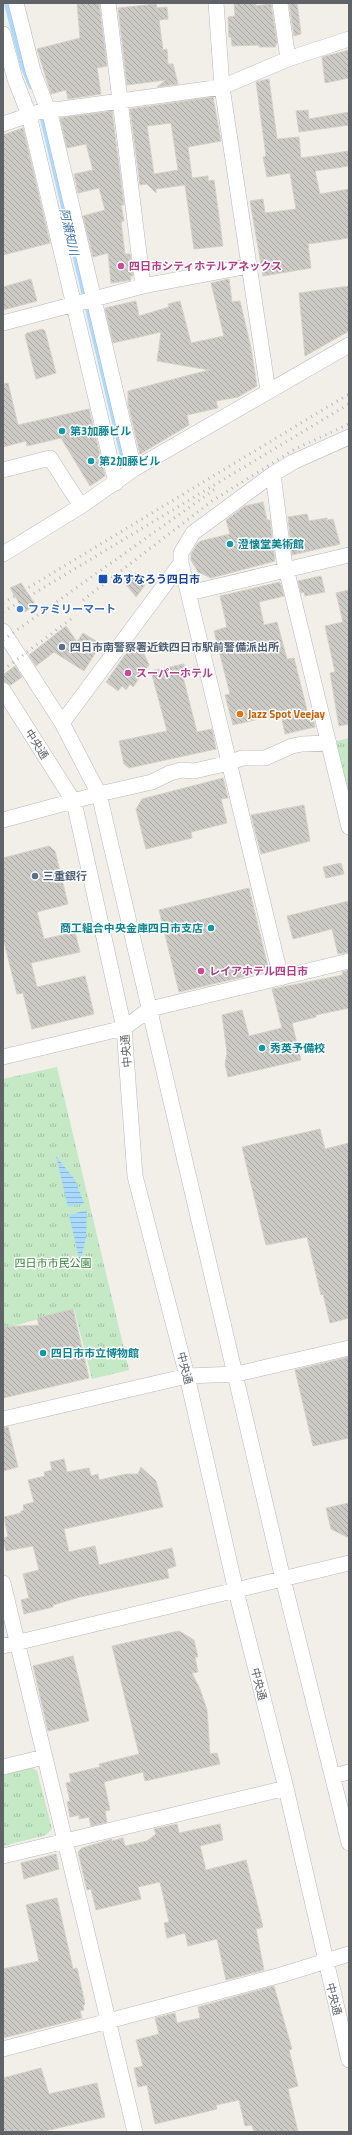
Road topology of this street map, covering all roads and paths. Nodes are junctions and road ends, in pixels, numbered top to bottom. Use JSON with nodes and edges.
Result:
{"nodes":[{"id":1,"x":16,"y":3,"type":"edge"},
{"id":2,"x":108,"y":3,"type":"edge"},
{"id":3,"x":216,"y":3,"type":"edge"},
{"id":4,"x":280,"y":3,"type":"edge"},
{"id":5,"x":10,"y":29,"type":"edge"},
{"id":6,"x":349,"y":39,"type":"edge"},
{"id":7,"x":288,"y":59,"type":"junction"},
{"id":8,"x":222,"y":87,"type":"junction"},
{"id":9,"x":120,"y":102,"type":"junction"},
{"id":10,"x":39,"y":111,"type":"junction"},
{"id":11,"x":3,"y":124,"type":"edge"},
{"id":12,"x":249,"y":266,"type":"junction"},
{"id":13,"x":143,"y":286,"type":"junction"},
{"id":14,"x":84,"y":303,"type":"junction"},
{"id":15,"x":3,"y":323,"type":"edge"},
{"id":16,"x":349,"y":345,"type":"edge"},
{"id":17,"x":268,"y":391,"type":"junction"},
{"id":18,"x":349,"y":437,"type":"edge"},
{"id":19,"x":134,"y":469,"type":"junction"},
{"id":20,"x":3,"y":470,"type":"edge"},
{"id":21,"x":273,"y":474,"type":"junction"},
{"id":22,"x":116,"y":483,"type":"junction"},
{"id":23,"x":81,"y":506,"type":"junction"},
{"id":24,"x":3,"y":554,"type":"edge"},
{"id":25,"x":349,"y":555,"type":"edge"},
{"id":26,"x":181,"y":563,"type":"junction"},
{"id":27,"x":287,"y":570,"type":"junction"},
{"id":28,"x":189,"y":593,"type":"junction"},
{"id":29,"x":3,"y":631,"type":"edge"},
{"id":30,"x":3,"y":690,"type":"edge"},
{"id":31,"x":62,"y":723,"type":"junction"},
{"id":32,"x":329,"y":744,"type":"junction"},
{"id":33,"x":229,"y":763,"type":"junction"},
{"id":34,"x":99,"y":794,"type":"junction"},
{"id":35,"x":74,"y":802,"type":"junction"},
{"id":36,"x":3,"y":820,"type":"edge"},
{"id":37,"x":349,"y":827,"type":"edge"},
{"id":38,"x":349,"y":961,"type":"edge"},
{"id":39,"x":281,"y":978,"type":"junction"},
{"id":40,"x":150,"y":1009,"type":"junction"},
{"id":41,"x":124,"y":1028,"type":"junction"},
{"id":42,"x":4,"y":1051,"type":"edge"},
{"id":43,"x":349,"y":1348,"type":"edge"},
{"id":44,"x":236,"y":1374,"type":"junction"},
{"id":45,"x":187,"y":1376,"type":"junction"},
{"id":46,"x":3,"y":1419,"type":"edge"},
{"id":47,"x":349,"y":1563,"type":"edge"},
{"id":48,"x":283,"y":1579,"type":"junction"},
{"id":49,"x":3,"y":1583,"type":"edge"},
{"id":50,"x":236,"y":1591,"type":"junction"},
{"id":51,"x":10,"y":1644,"type":"edge"},
{"id":52,"x":44,"y":1757,"type":"junction"},
{"id":53,"x":3,"y":1767,"type":"edge"},
{"id":54,"x":349,"y":1772,"type":"edge"},
{"id":55,"x":333,"y":1776,"type":"junction"},
{"id":56,"x":286,"y":1788,"type":"junction"},
{"id":57,"x":64,"y":1841,"type":"junction"},
{"id":58,"x":349,"y":1843,"type":"edge"},
{"id":59,"x":3,"y":1856,"type":"edge"},
{"id":60,"x":349,"y":1954,"type":"edge"},
{"id":61,"x":325,"y":1962,"type":"junction"},
{"id":62,"x":107,"y":2020,"type":"junction"},
{"id":63,"x":3,"y":2049,"type":"edge"},
{"id":64,"x":349,"y":2060,"type":"edge"},
{"id":65,"x":135,"y":2132,"type":"edge"}],
"edges":[{"from":1,"to":5,"type":"street"},
{"from":2,"to":9,"type":"street"},
{"from":3,"to":8,"type":"street"},
{"from":4,"to":7,"type":"street"},
{"from":5,"to":10,"type":"street"},
{"from":5,"to":10,"type":"street"},
{"from":6,"to":7,"type":"street"},
{"from":7,"to":8,"type":"street"},
{"from":8,"to":9,"type":"street"},
{"from":8,"to":12,"type":"street"},
{"from":9,"to":10,"type":"street"},
{"from":9,"to":13,"type":"street"},
{"from":10,"to":11,"type":"street"},
{"from":10,"to":14,"type":"street"},
{"from":10,"to":14,"type":"street"},
{"from":12,"to":13,"type":"street"},
{"from":12,"to":17,"type":"street"},
{"from":13,"to":14,"type":"street"},
{"from":14,"to":15,"type":"street"},
{"from":14,"to":19,"type":"street"},
{"from":14,"to":22,"type":"street"},
{"from":16,"to":17,"type":"street"},
{"from":17,"to":19,"type":"street"},
{"from":18,"to":21,"type":"street"},
{"from":19,"to":22,"type":"street"},
{"from":20,"to":23,"type":"street"},
{"from":21,"to":26,"type":"street"},
{"from":21,"to":27,"type":"street"},
{"from":22,"to":23,"type":"street"},
{"from":23,"to":24,"type":"street"},
{"from":25,"to":27,"type":"street"},
{"from":26,"to":28,"type":"street"},
{"from":26,"to":31,"type":"street"},
{"from":27,"to":28,"type":"street"},
{"from":27,"to":32,"type":"street"},
{"from":28,"to":33,"type":"street"},
{"from":29,"to":31,"type":"street"},
{"from":30,"to":35,"type":"street","name":"中央通"},
{"from":31,"to":34,"type":"street"},
{"from":32,"to":33,"type":"street"},
{"from":32,"to":37,"type":"street"},
{"from":33,"to":34,"type":"street"},
{"from":33,"to":39,"type":"street"},
{"from":34,"to":35,"type":"street"},
{"from":34,"to":40,"type":"street"},
{"from":35,"to":36,"type":"street"},
{"from":35,"to":41,"type":"street","name":"中央通"},
{"from":38,"to":39,"type":"street"},
{"from":39,"to":40,"type":"street"},
{"from":40,"to":41,"type":"street"},
{"from":40,"to":44,"type":"street"},
{"from":41,"to":42,"type":"street"},
{"from":41,"to":45,"type":"street","name":"中央通"},
{"from":43,"to":44,"type":"street"},
{"from":44,"to":45,"type":"street"},
{"from":44,"to":48,"type":"street"},
{"from":45,"to":46,"type":"street"},
{"from":45,"to":50,"type":"street","name":"中央通"},
{"from":47,"to":48,"type":"street"},
{"from":48,"to":50,"type":"street"},
{"from":48,"to":55,"type":"street"},
{"from":49,"to":51,"type":"street"},
{"from":50,"to":51,"type":"street"},
{"from":50,"to":56,"type":"street","name":"中央通"},
{"from":51,"to":52,"type":"street"},
{"from":52,"to":53,"type":"street"},
{"from":52,"to":57,"type":"street"},
{"from":54,"to":55,"type":"street"},
{"from":55,"to":58,"type":"street"},
{"from":56,"to":57,"type":"street"},
{"from":56,"to":61,"type":"street","name":"中央通"},
{"from":57,"to":59,"type":"street"},
{"from":57,"to":62,"type":"street"},
{"from":60,"to":61,"type":"street"},
{"from":61,"to":62,"type":"street"},
{"from":61,"to":64,"type":"street","name":"中央通"},
{"from":62,"to":63,"type":"street"},
{"from":62,"to":65,"type":"street"}]}
